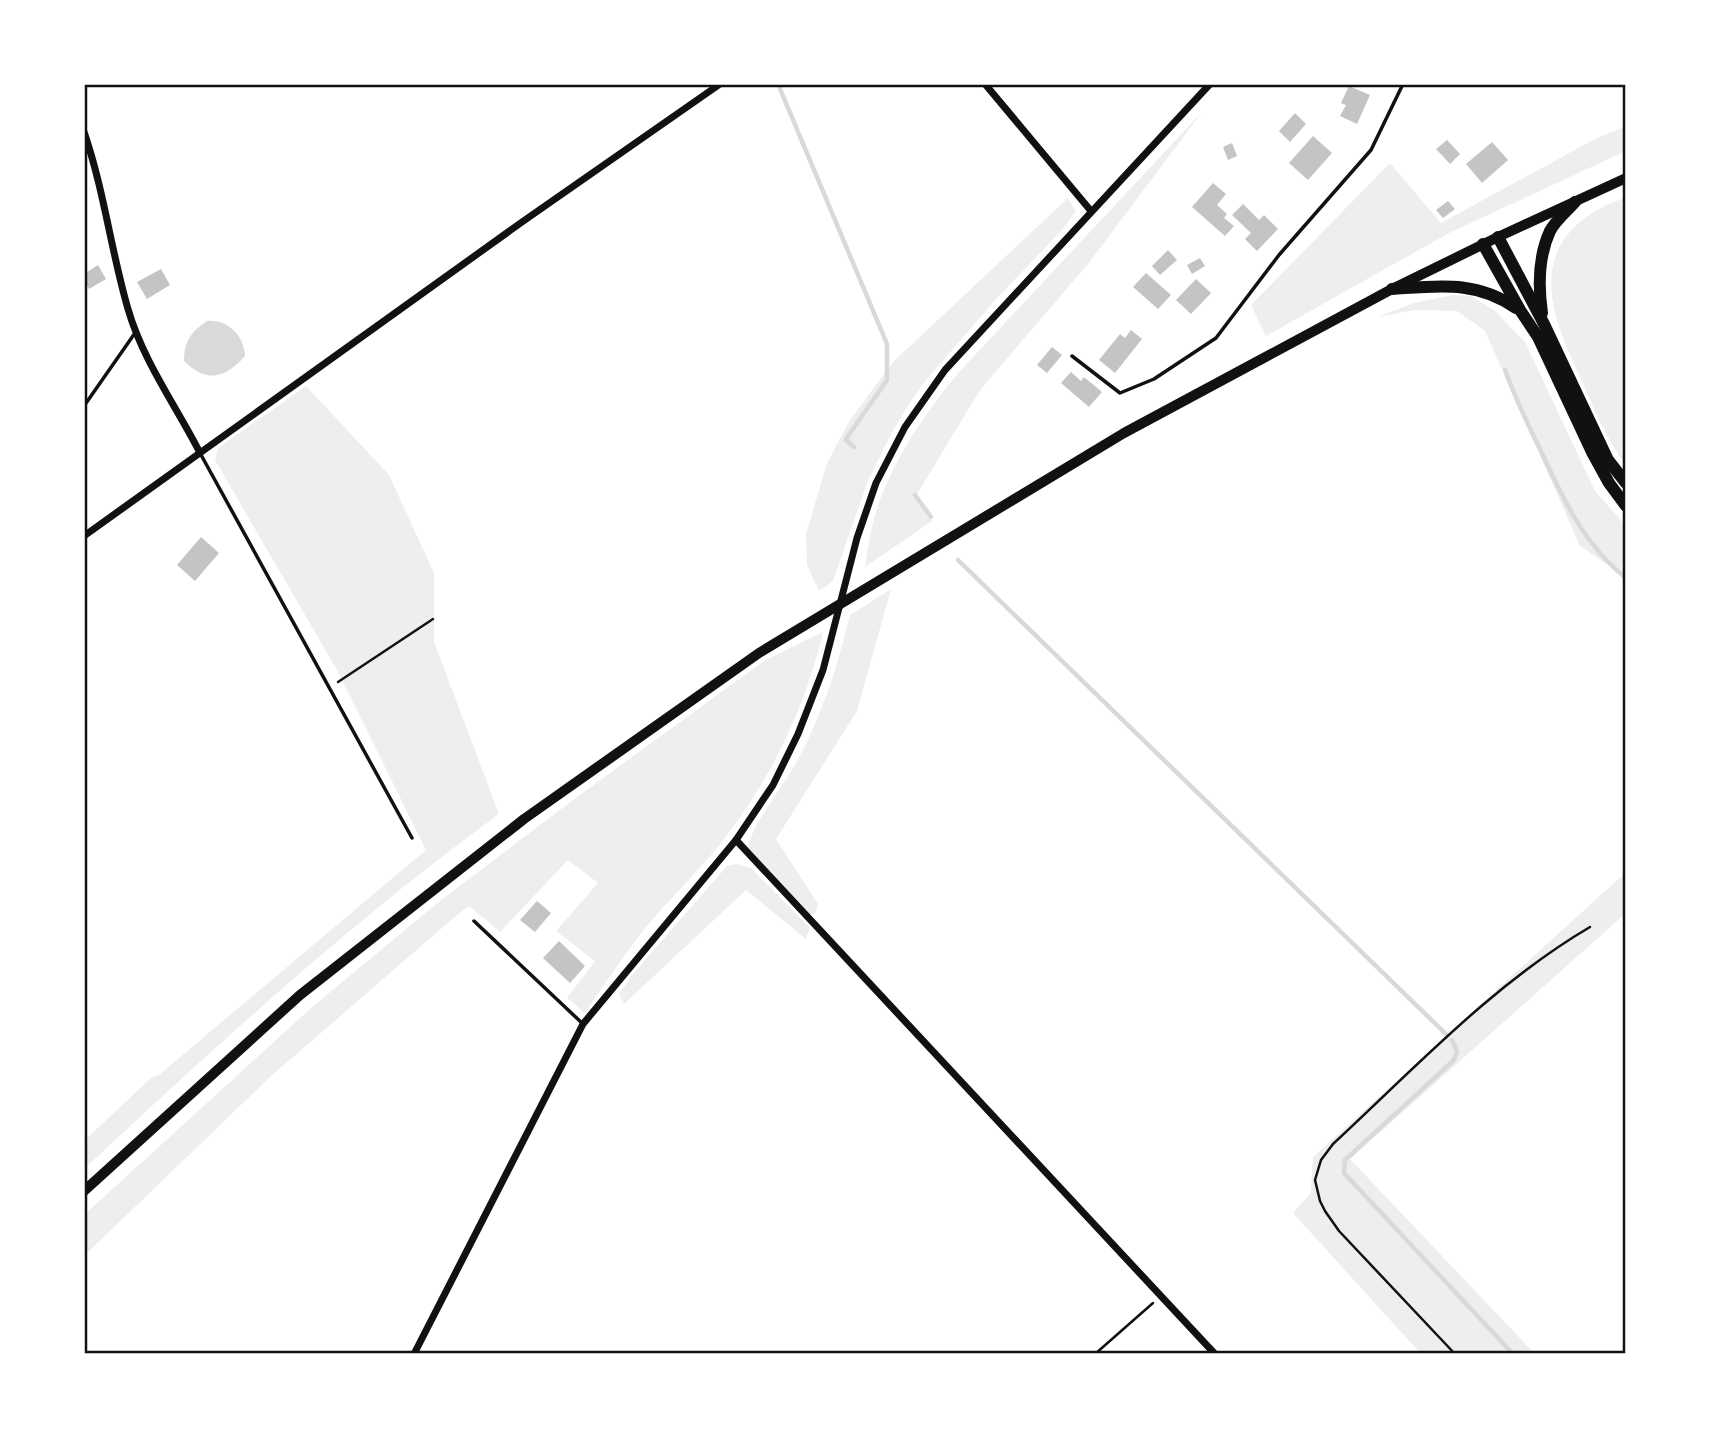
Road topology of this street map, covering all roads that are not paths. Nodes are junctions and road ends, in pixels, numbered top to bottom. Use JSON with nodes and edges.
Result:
{"nodes":[{"id":1,"x":720,"y":84,"type":"edge"},
{"id":2,"x":985,"y":84,"type":"edge"},
{"id":3,"x":1210,"y":84,"type":"edge"},
{"id":4,"x":1403,"y":84,"type":"edge"},
{"id":5,"x":84,"y":132,"type":"edge"},
{"id":6,"x":1626,"y":178,"type":"edge"},
{"id":7,"x":1575,"y":202,"type":"junction"},
{"id":8,"x":1091,"y":211,"type":"junction"},
{"id":9,"x":1499,"y":237,"type":"junction"},
{"id":10,"x":1483,"y":244,"type":"junction"},
{"id":11,"x":1392,"y":289,"type":"junction"},
{"id":12,"x":1520,"y":310,"type":"junction"},
{"id":13,"x":1544,"y":324,"type":"junction"},
{"id":14,"x":136,"y":332,"type":"junction"},
{"id":15,"x":1072,"y":356,"type":"dead end"},
{"id":16,"x":84,"y":406,"type":"edge"},
{"id":17,"x":200,"y":453,"type":"junction"},
{"id":18,"x":1626,"y":482,"type":"edge"},
{"id":19,"x":1626,"y":506,"type":"edge"},
{"id":20,"x":84,"y":536,"type":"edge"},
{"id":21,"x":412,"y":838,"type":"dead end"},
{"id":22,"x":736,"y":841,"type":"junction"},
{"id":23,"x":474,"y":921,"type":"dead end"},
{"id":24,"x":583,"y":1024,"type":"junction"},
{"id":25,"x":84,"y":1191,"type":"edge"},
{"id":26,"x":414,"y":1354,"type":"edge"},
{"id":27,"x":1215,"y":1354,"type":"edge"}],
"edges":[{"from":1,"to":17,"type":"street"},
{"from":2,"to":8,"type":"street"},
{"from":3,"to":8,"type":"street"},
{"from":4,"to":15,"type":"lane"},
{"from":5,"to":14,"type":"street"},
{"from":6,"to":7,"type":"main road"},
{"from":7,"to":9,"type":"main road"},
{"from":7,"to":13,"type":"highway"},
{"from":8,"to":22,"type":"street"},
{"from":9,"to":10,"type":"main road"},
{"from":9,"to":13,"type":"highway"},
{"from":10,"to":11,"type":"main road"},
{"from":10,"to":12,"type":"highway"},
{"from":11,"to":12,"type":"highway"},
{"from":11,"to":25,"type":"main road"},
{"from":12,"to":19,"type":"highway"},
{"from":13,"to":18,"type":"highway"},
{"from":14,"to":16,"type":"lane"},
{"from":14,"to":17,"type":"street"},
{"from":17,"to":20,"type":"street"},
{"from":17,"to":21,"type":"lane"},
{"from":22,"to":24,"type":"street"},
{"from":22,"to":27,"type":"street"},
{"from":23,"to":24,"type":"lane"},
{"from":24,"to":26,"type":"street"}]}
